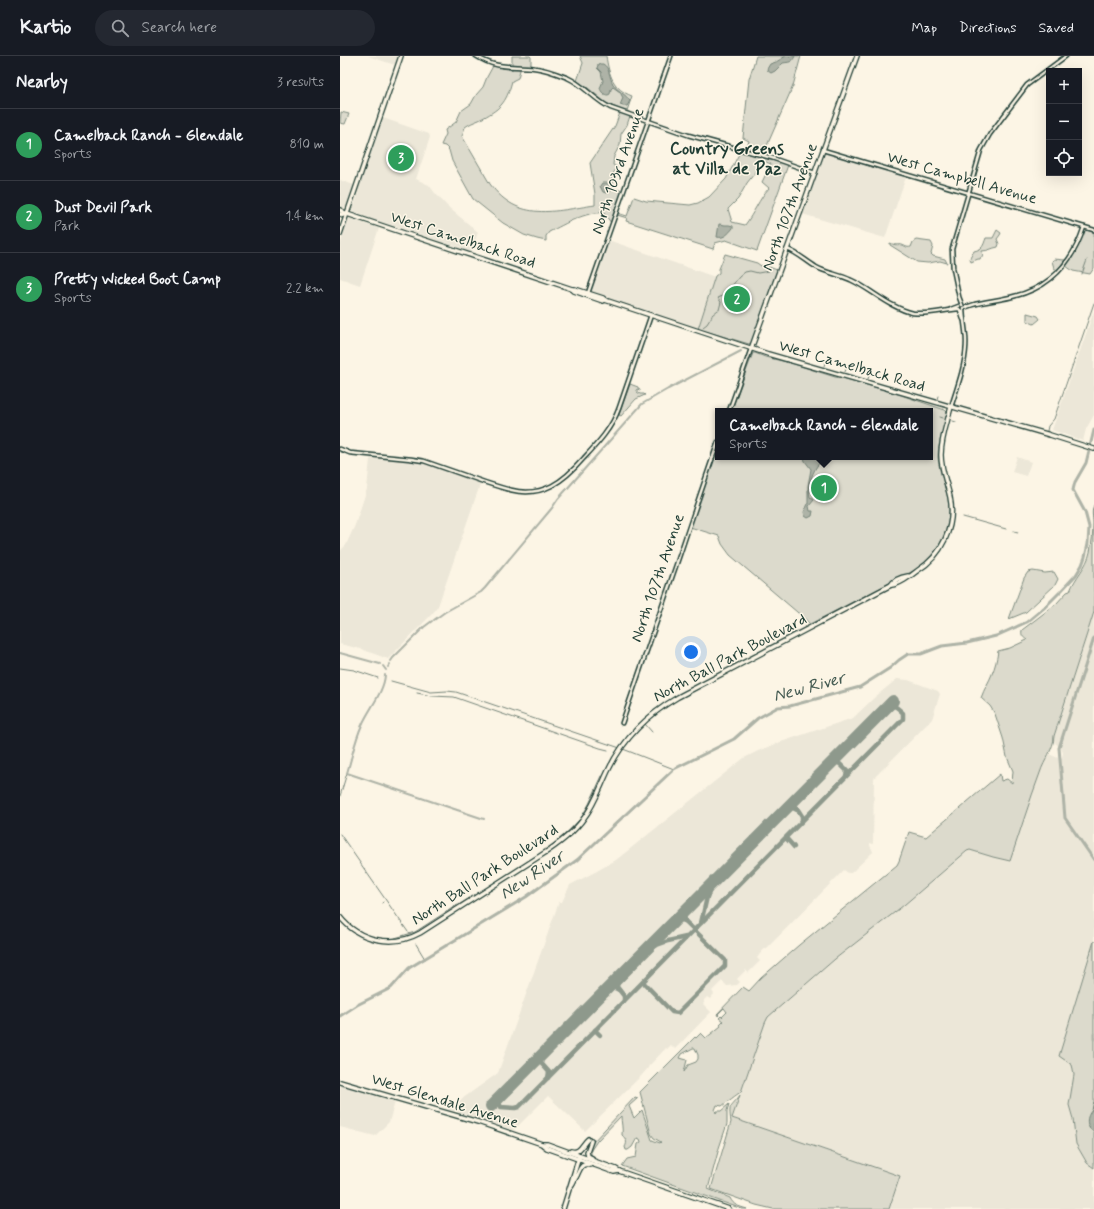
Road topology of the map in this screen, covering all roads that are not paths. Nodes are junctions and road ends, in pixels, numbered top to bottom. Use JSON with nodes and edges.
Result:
{"nodes":[{"id":1,"x":401,"y":56,"type":"edge"},
{"id":2,"x":476,"y":56,"type":"edge"},
{"id":3,"x":671,"y":56,"type":"edge"},
{"id":4,"x":857,"y":56,"type":"edge"},
{"id":5,"x":1066,"y":56,"type":"edge"},
{"id":6,"x":648,"y":121,"type":"junction"},
{"id":7,"x":823,"y":150,"type":"junction"},
{"id":8,"x":815,"y":173,"type":"junction"},
{"id":9,"x":968,"y":193,"type":"junction"},
{"id":10,"x":340,"y":210,"type":"edge"},
{"id":11,"x":340,"y":214,"type":"edge"},
{"id":12,"x":347,"y":214,"type":"junction"},
{"id":13,"x":1084,"y":227,"type":"junction"},
{"id":14,"x":1094,"y":230,"type":"edge"},
{"id":15,"x":340,"y":234,"type":"edge"},
{"id":16,"x":787,"y":249,"type":"junction"},
{"id":17,"x":572,"y":289,"type":"junction"},
{"id":18,"x":588,"y":293,"type":"junction"},
{"id":19,"x":605,"y":300,"type":"junction"},
{"id":20,"x":961,"y":307,"type":"junction"},
{"id":21,"x":651,"y":315,"type":"junction"},
{"id":22,"x":751,"y":349,"type":"junction"},
{"id":23,"x":951,"y":407,"type":"junction"},
{"id":24,"x":729,"y":408,"type":"edge"},
{"id":25,"x":340,"y":449,"type":"edge"},
{"id":26,"x":1094,"y":449,"type":"edge"},
{"id":27,"x":715,"y":451,"type":"edge"},
{"id":28,"x":622,"y":723,"type":"dead end"},
{"id":29,"x":340,"y":917,"type":"edge"},
{"id":30,"x":340,"y":1082,"type":"edge"},
{"id":31,"x":564,"y":1152,"type":"junction"},
{"id":32,"x":580,"y":1158,"type":"junction"},
{"id":33,"x":596,"y":1161,"type":"junction"},
{"id":34,"x":600,"y":1167,"type":"junction"},
{"id":35,"x":619,"y":1171,"type":"junction"},
{"id":36,"x":574,"y":1176,"type":"junction"},
{"id":37,"x":563,"y":1209,"type":"edge"},
{"id":38,"x":729,"y":1209,"type":"edge"}],
"edges":[{"from":1,"to":12,"type":"main road"},
{"from":2,"to":6,"type":"street"},
{"from":3,"to":6,"type":"street","name":"North 103rd Avenue"},
{"from":4,"to":7,"type":"main road","name":"North 107th Avenue"},
{"from":5,"to":9,"type":"street"},
{"from":6,"to":8,"type":"street"},
{"from":6,"to":18,"type":"street","name":"North 103rd Avenue"},
{"from":7,"to":8,"type":"main road","name":"North 107th Avenue"},
{"from":7,"to":9,"type":"street","name":"West Campbell Avenue"},
{"from":8,"to":16,"type":"main road","name":"North 107th Avenue"},
{"from":9,"to":13,"type":"street","name":"West Campbell Avenue"},
{"from":9,"to":20,"type":"street"},
{"from":10,"to":12,"type":"main road","name":"West Camelback Road"},
{"from":11,"to":12,"type":"main road","name":"West Camelback Road"},
{"from":12,"to":15,"type":"main road"},
{"from":12,"to":17,"type":"main road","name":"West Camelback Road"},
{"from":13,"to":14,"type":"street","name":"West Campbell Avenue"},
{"from":13,"to":20,"type":"street"},
{"from":16,"to":20,"type":"street"},
{"from":16,"to":22,"type":"main road","name":"North 107th Avenue"},
{"from":17,"to":18,"type":"main road","name":"West Camelback Road"},
{"from":17,"to":19,"type":"main road","name":"West Camelback Road"},
{"from":18,"to":19,"type":"main road","name":"West Camelback Road"},
{"from":19,"to":21,"type":"main road","name":"West Camelback Road"},
{"from":20,"to":23,"type":"street"},
{"from":21,"to":22,"type":"main road","name":"West Camelback Road"},
{"from":21,"to":25,"type":"street"},
{"from":22,"to":23,"type":"main road","name":"West Camelback Road"},
{"from":22,"to":24,"type":"street","name":"North 107th Avenue"},
{"from":23,"to":26,"type":"main road","name":"West Camelback Road"},
{"from":23,"to":29,"type":"main road","name":"North Ball Park Boulevard"},
{"from":27,"to":28,"type":"street","name":"North 107th Avenue"},
{"from":30,"to":31,"type":"main road","name":"West Glendale Avenue"},
{"from":31,"to":32,"type":"main road","name":"West Glendale Avenue"},
{"from":31,"to":33,"type":"main road"},
{"from":31,"to":36,"type":"main road"},
{"from":32,"to":33,"type":"main road","name":"West Glendale Avenue"},
{"from":32,"to":34,"type":"main road","name":"West Glendale Avenue"},
{"from":32,"to":36,"type":"main road"},
{"from":33,"to":35,"type":"main road","name":"West Glendale Avenue"},
{"from":34,"to":35,"type":"main road","name":"West Glendale Avenue"},
{"from":34,"to":36,"type":"main road"},
{"from":35,"to":38,"type":"main road","name":"West Glendale Avenue"},
{"from":36,"to":37,"type":"main road"}]}
